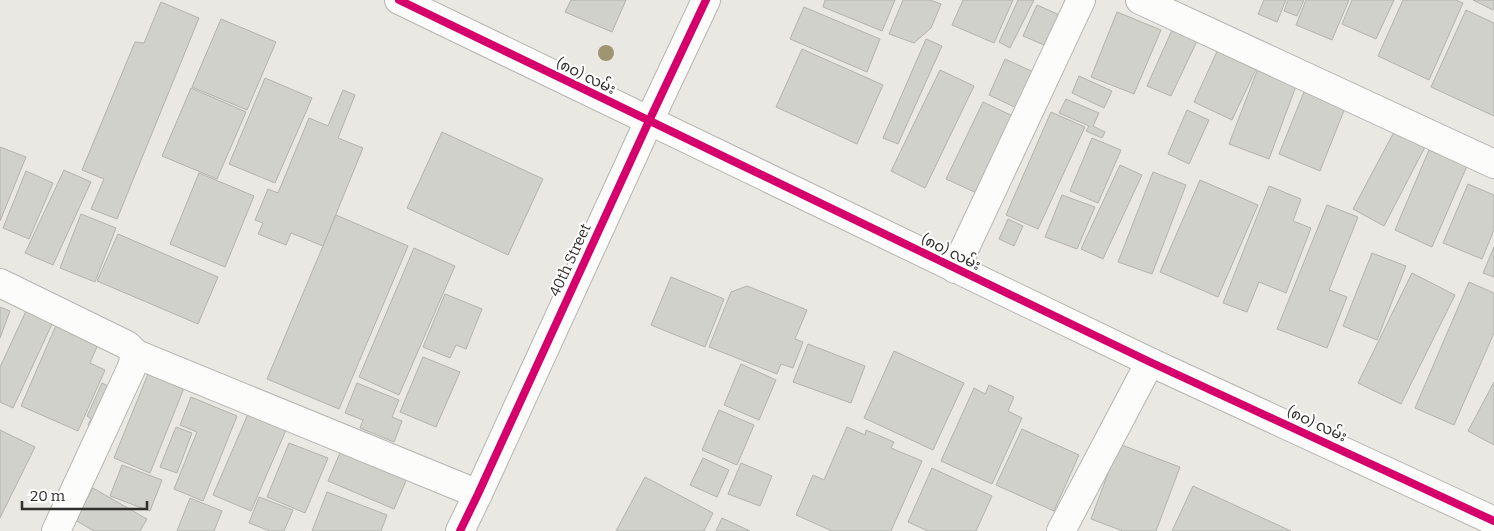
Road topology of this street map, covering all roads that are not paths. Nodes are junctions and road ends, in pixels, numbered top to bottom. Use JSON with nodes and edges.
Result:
{"nodes":[{"id":1,"x":399,"y":0,"type":"edge"},
{"id":2,"x":706,"y":0,"type":"edge"},
{"id":3,"x":1081,"y":0,"type":"edge"},
{"id":4,"x":1140,"y":0,"type":"edge"},
{"id":5,"x":649,"y":121,"type":"junction"},
{"id":6,"x":1494,"y":164,"type":"edge"},
{"id":7,"x":955,"y":269,"type":"junction"},
{"id":8,"x":0,"y":283,"type":"edge"},
{"id":9,"x":136,"y":354,"type":"junction"},
{"id":10,"x":1150,"y":362,"type":"junction"},
{"id":11,"x":478,"y":494,"type":"junction"},
{"id":12,"x":1494,"y":521,"type":"edge"},
{"id":13,"x":56,"y":531,"type":"edge"},
{"id":14,"x":460,"y":531,"type":"edge"},
{"id":15,"x":1061,"y":531,"type":"edge"}],
"edges":[{"from":1,"to":5,"type":"street","name":"(၈၀) လမ်း"},
{"from":2,"to":5,"type":"street","name":"40th Street"},
{"from":3,"to":7,"type":"street"},
{"from":4,"to":6,"type":"street"},
{"from":5,"to":7,"type":"street","name":"(၈၀) လမ်း"},
{"from":5,"to":11,"type":"street","name":"40th Street"},
{"from":7,"to":10,"type":"street","name":"(၈၀) လမ်း"},
{"from":8,"to":9,"type":"street"},
{"from":9,"to":11,"type":"street"},
{"from":9,"to":13,"type":"street"},
{"from":10,"to":12,"type":"street","name":"(၈၀) လမ်း"},
{"from":10,"to":15,"type":"street"},
{"from":11,"to":14,"type":"street","name":"40th Street"}]}
